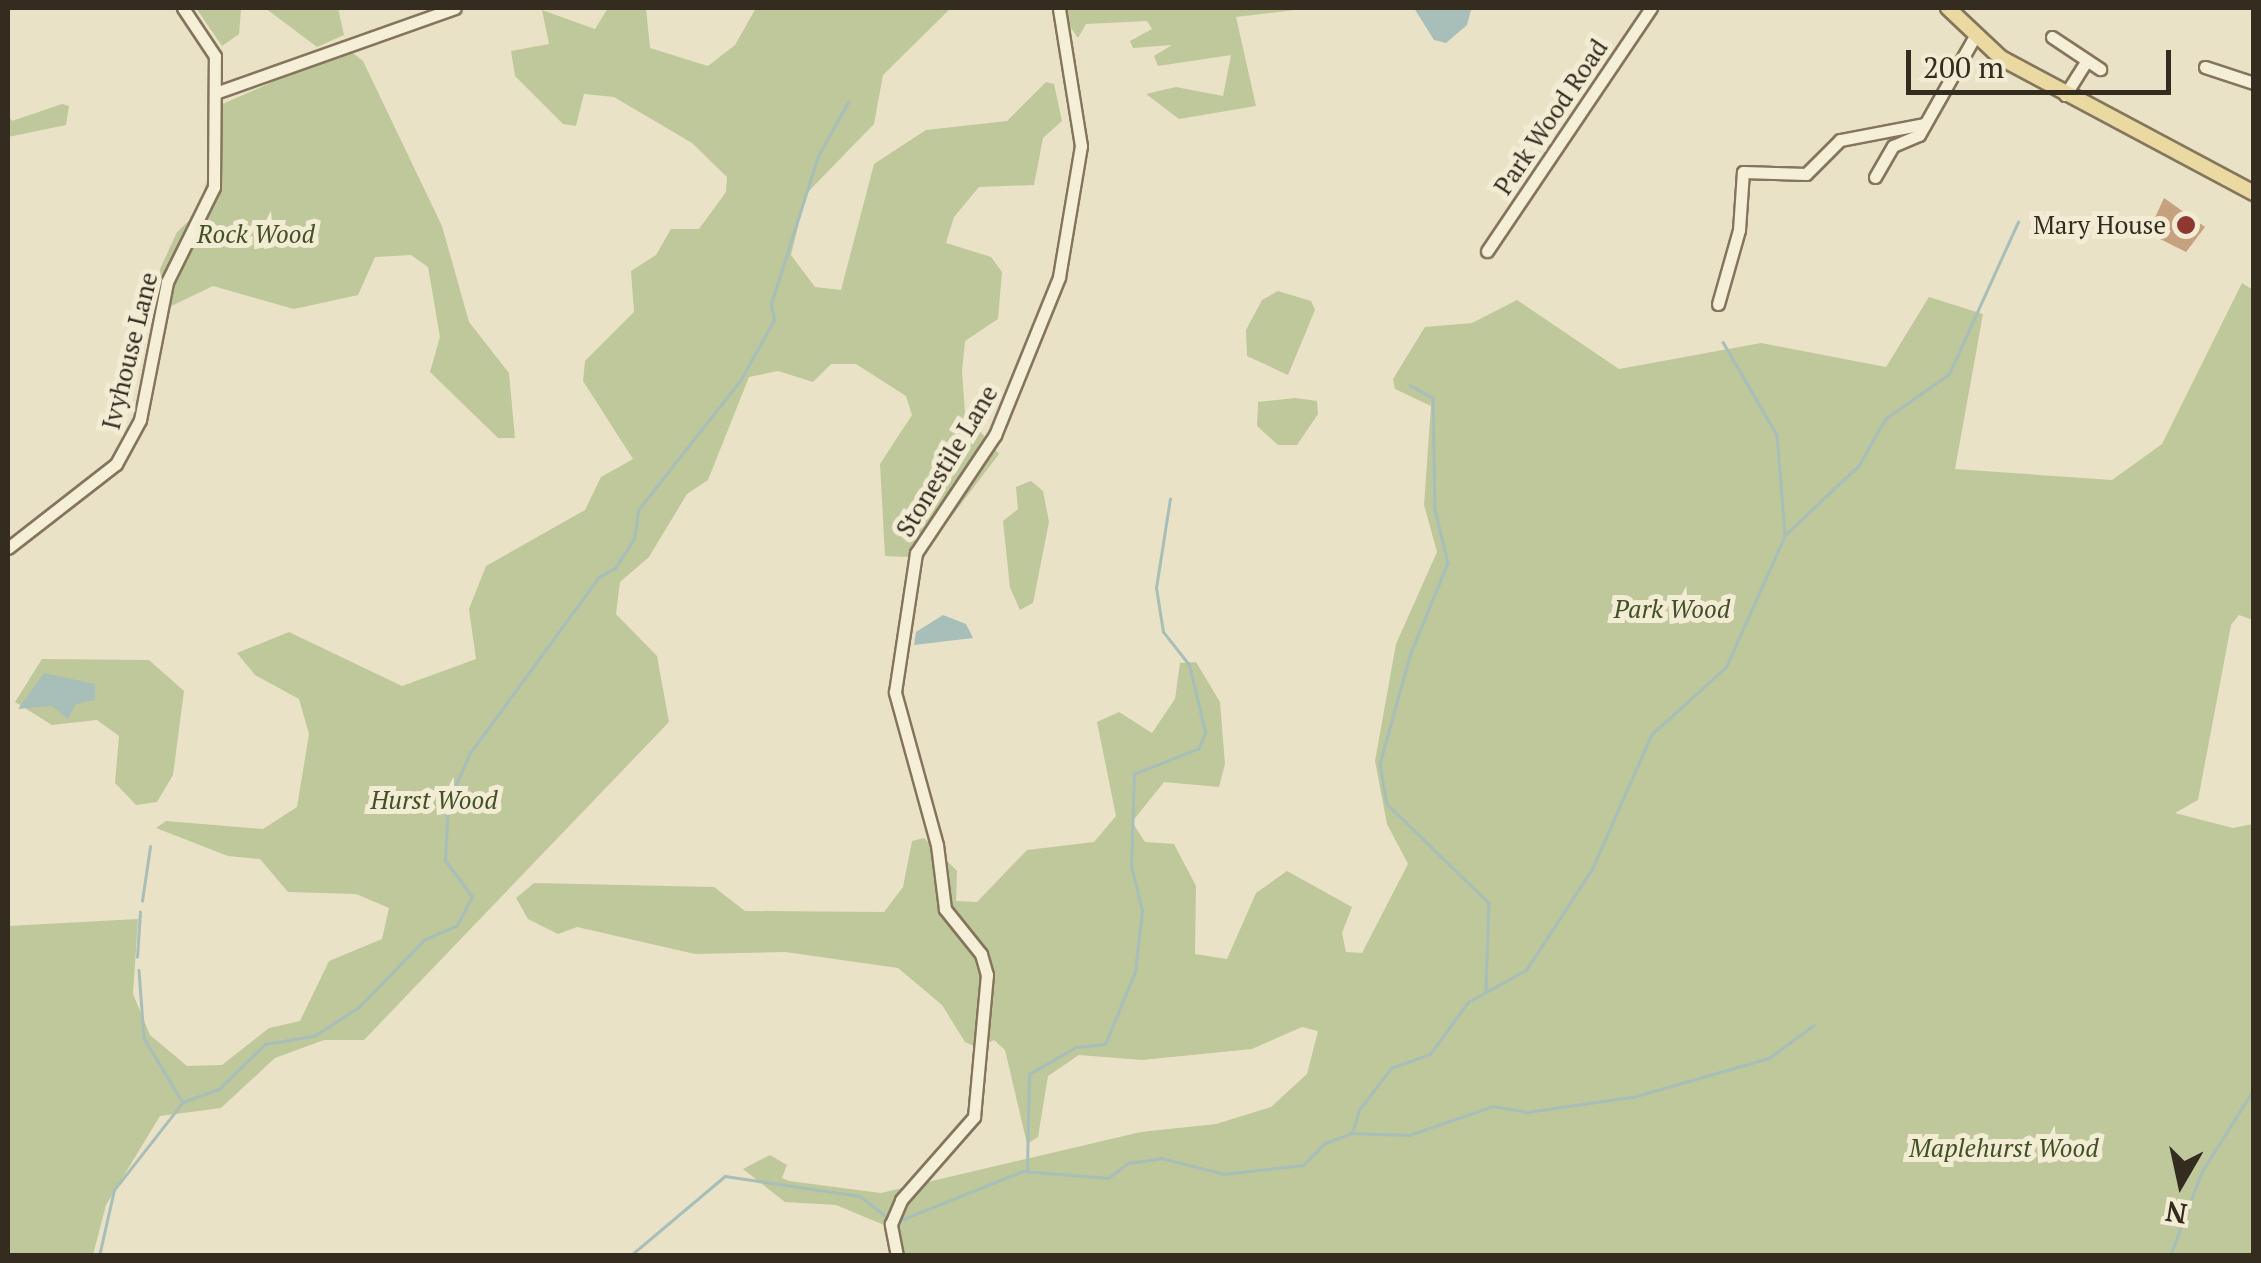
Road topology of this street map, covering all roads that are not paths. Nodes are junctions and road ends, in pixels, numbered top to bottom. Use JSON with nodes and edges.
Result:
{"nodes":[{"id":1,"x":183,"y":8,"type":"edge"},
{"id":2,"x":454,"y":8,"type":"edge"},
{"id":3,"x":1060,"y":8,"type":"edge"},
{"id":4,"x":1651,"y":8,"type":"edge"},
{"id":5,"x":1948,"y":8,"type":"edge"},
{"id":6,"x":1974,"y":36,"type":"junction"},
{"id":7,"x":2052,"y":37,"type":"dead end"},
{"id":8,"x":2087,"y":60,"type":"junction"},
{"id":9,"x":2206,"y":66,"type":"dead end"},
{"id":10,"x":2100,"y":69,"type":"dead end"},
{"id":11,"x":2254,"y":83,"type":"edge"},
{"id":12,"x":218,"y":92,"type":"junction"},
{"id":13,"x":2066,"y":95,"type":"junction"},
{"id":14,"x":1924,"y":124,"type":"junction"},
{"id":15,"x":1875,"y":177,"type":"dead end"},
{"id":16,"x":2254,"y":193,"type":"edge"},
{"id":17,"x":1487,"y":251,"type":"dead end"},
{"id":18,"x":1718,"y":304,"type":"dead end"},
{"id":19,"x":8,"y":548,"type":"edge"},
{"id":20,"x":897,"y":1256,"type":"edge"}],
"edges":[{"from":1,"to":12,"type":"street","name":"Ivyhouse Lane"},
{"from":2,"to":12,"type":"street"},
{"from":3,"to":20,"type":"street","name":"Stonestile Lane"},
{"from":4,"to":17,"type":"street","name":"Park Wood Road"},
{"from":5,"to":6,"type":"main road"},
{"from":6,"to":13,"type":"main road"},
{"from":6,"to":14,"type":"street"},
{"from":7,"to":8,"type":"street"},
{"from":8,"to":10,"type":"street"},
{"from":8,"to":13,"type":"street"},
{"from":9,"to":11,"type":"street"},
{"from":12,"to":19,"type":"street","name":"Ivyhouse Lane"},
{"from":13,"to":16,"type":"main road"},
{"from":14,"to":15,"type":"street"},
{"from":14,"to":18,"type":"street"}]}
